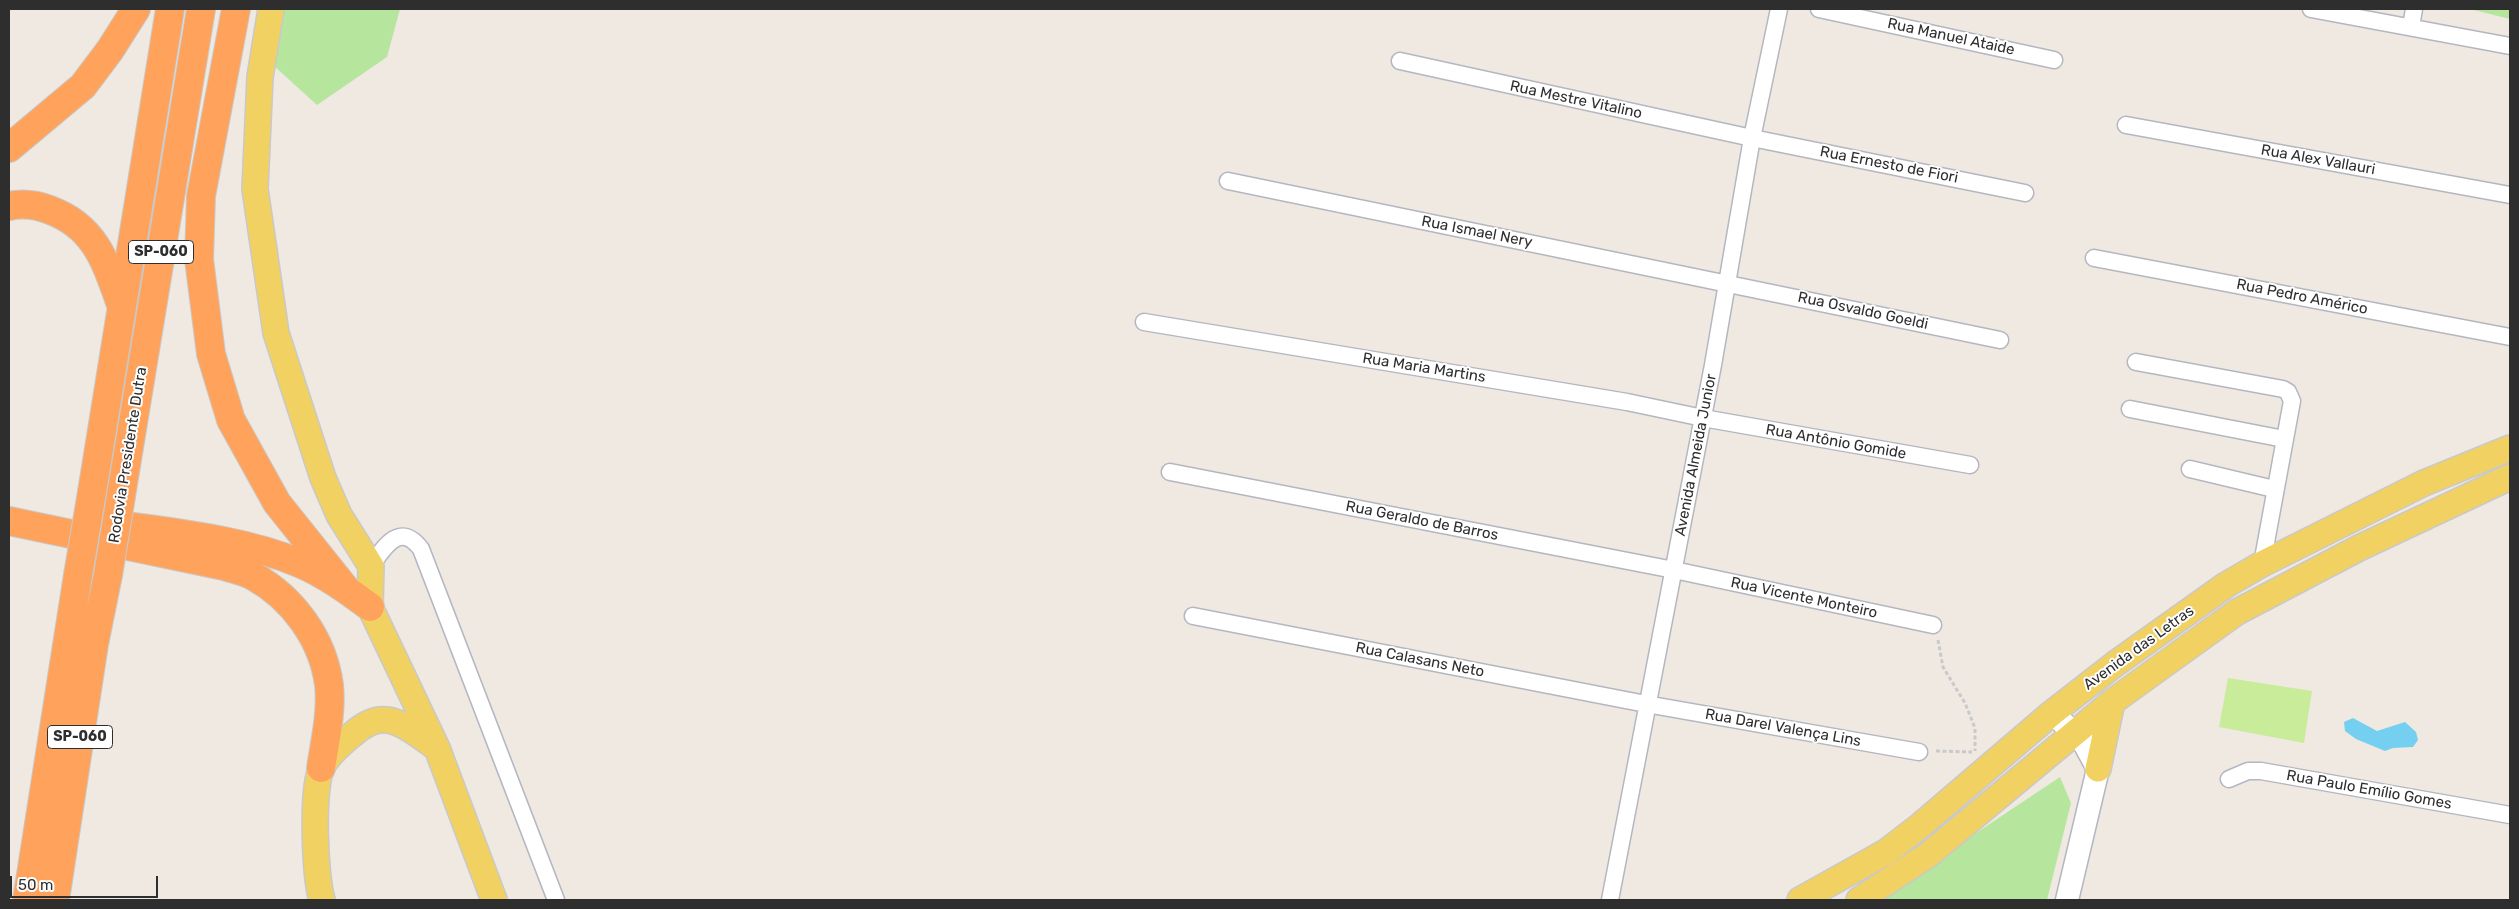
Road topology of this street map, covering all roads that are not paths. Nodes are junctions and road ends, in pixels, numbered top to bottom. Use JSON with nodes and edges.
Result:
{"nodes":[{"id":1,"x":136,"y":9,"type":"edge"},
{"id":2,"x":170,"y":9,"type":"edge"},
{"id":3,"x":202,"y":9,"type":"edge"},
{"id":4,"x":236,"y":9,"type":"edge"},
{"id":5,"x":271,"y":9,"type":"edge"},
{"id":6,"x":1779,"y":9,"type":"edge"},
{"id":7,"x":1819,"y":9,"type":"edge"},
{"id":8,"x":2311,"y":9,"type":"edge"},
{"id":9,"x":2414,"y":9,"type":"edge"},
{"id":10,"x":2411,"y":27,"type":"junction"},
{"id":11,"x":2510,"y":46,"type":"edge"},
{"id":12,"x":2054,"y":60,"type":"dead end"},
{"id":13,"x":1400,"y":62,"type":"dead end"},
{"id":14,"x":2126,"y":125,"type":"dead end"},
{"id":15,"x":1752,"y":138,"type":"junction"},
{"id":16,"x":9,"y":148,"type":"edge"},
{"id":17,"x":1228,"y":181,"type":"dead end"},
{"id":18,"x":2026,"y":193,"type":"dead end"},
{"id":19,"x":2510,"y":195,"type":"edge"},
{"id":20,"x":9,"y":206,"type":"edge"},
{"id":21,"x":2094,"y":258,"type":"dead end"},
{"id":22,"x":1726,"y":282,"type":"junction"},
{"id":23,"x":122,"y":309,"type":"junction"},
{"id":24,"x":1144,"y":322,"type":"dead end"},
{"id":25,"x":2510,"y":337,"type":"edge"},
{"id":26,"x":2000,"y":340,"type":"dead end"},
{"id":27,"x":2136,"y":362,"type":"dead end"},
{"id":28,"x":2130,"y":409,"type":"dead end"},
{"id":29,"x":1703,"y":418,"type":"junction"},
{"id":30,"x":2284,"y":438,"type":"junction"},
{"id":31,"x":2503,"y":450,"type":"edge"},
{"id":32,"x":1970,"y":466,"type":"dead end"},
{"id":33,"x":2190,"y":469,"type":"dead end"},
{"id":34,"x":1170,"y":472,"type":"dead end"},
{"id":35,"x":2507,"y":479,"type":"edge"},
{"id":36,"x":2274,"y":489,"type":"junction"},
{"id":37,"x":9,"y":503,"type":"edge"},
{"id":38,"x":9,"y":521,"type":"edge"},
{"id":39,"x":2262,"y":564,"type":"junction"},
{"id":40,"x":371,"y":566,"type":"junction"},
{"id":41,"x":1674,"y":570,"type":"junction"},
{"id":42,"x":344,"y":588,"type":"junction"},
{"id":43,"x":370,"y":607,"type":"junction"},
{"id":44,"x":1193,"y":616,"type":"dead end"},
{"id":45,"x":1933,"y":625,"type":"road end"},
{"id":46,"x":2112,"y":702,"type":"junction"},
{"id":47,"x":1646,"y":704,"type":"junction"},
{"id":48,"x":2052,"y":713,"type":"junction"},
{"id":49,"x":2075,"y":733,"type":"junction"},
{"id":50,"x":437,"y":748,"type":"junction"},
{"id":51,"x":1919,"y":752,"type":"road end"},
{"id":52,"x":321,"y":768,"type":"junction"},
{"id":53,"x":2098,"y":768,"type":"junction"},
{"id":54,"x":2229,"y":779,"type":"dead end"},
{"id":55,"x":2510,"y":815,"type":"edge"},
{"id":56,"x":27,"y":900,"type":"edge"},
{"id":57,"x":54,"y":900,"type":"edge"},
{"id":58,"x":322,"y":900,"type":"edge"},
{"id":59,"x":494,"y":900,"type":"edge"},
{"id":60,"x":556,"y":900,"type":"edge"},
{"id":61,"x":1610,"y":900,"type":"edge"},
{"id":62,"x":1800,"y":900,"type":"edge"},
{"id":63,"x":1859,"y":900,"type":"edge"},
{"id":64,"x":2066,"y":900,"type":"edge"}],
"edges":[{"from":1,"to":16,"type":"highway"},
{"from":2,"to":23,"type":"highway","name":"Rodovia Presidente Dutra","number":"SP-060"},
{"from":3,"to":57,"type":"highway","name":"Rodovia Presidente Dutra","number":"SP-060","bridge":true},
{"from":4,"to":42,"type":"highway"},
{"from":5,"to":40,"type":"main road"},
{"from":6,"to":15,"type":"street","name":"Avenida Almeida Junior"},
{"from":7,"to":12,"type":"street","name":"Rua Manuel Ataide"},
{"from":8,"to":10,"type":"street"},
{"from":9,"to":10,"type":"street"},
{"from":10,"to":11,"type":"street"},
{"from":13,"to":15,"type":"street","name":"Rua Mestre Vitalino"},
{"from":14,"to":19,"type":"street","name":"Rua Alex Vallauri"},
{"from":15,"to":18,"type":"street","name":"Rua Ernesto de Fiori"},
{"from":15,"to":22,"type":"street","name":"Avenida Almeida Junior"},
{"from":17,"to":22,"type":"street","name":"Rua Ismael Nery"},
{"from":20,"to":23,"type":"highway"},
{"from":21,"to":25,"type":"street","name":"Rua Pedro Américo"},
{"from":22,"to":26,"type":"street","name":"Rua Osvaldo Goeldi"},
{"from":22,"to":29,"type":"street","name":"Avenida Almeida Junior"},
{"from":23,"to":56,"type":"highway","name":"Rodovia Presidente Dutra","number":"SP-060","bridge":true},
{"from":24,"to":29,"type":"street","name":"Rua Maria Martins"},
{"from":27,"to":30,"type":"street"},
{"from":28,"to":30,"type":"street"},
{"from":29,"to":32,"type":"street","name":"Rua Antônio Gomide"},
{"from":29,"to":41,"type":"street","name":"Avenida Almeida Junior"},
{"from":30,"to":36,"type":"street"},
{"from":31,"to":35,"type":"main road"},
{"from":31,"to":39,"type":"main road","name":"Avenida das Letras"},
{"from":33,"to":36,"type":"street"},
{"from":34,"to":41,"type":"street","name":"Rua Geraldo de Barros"},
{"from":35,"to":46,"type":"main road","name":"Avenida das Letras"},
{"from":36,"to":39,"type":"street"},
{"from":37,"to":42,"type":"highway"},
{"from":38,"to":52,"type":"highway"},
{"from":39,"to":48,"type":"main road","name":"Avenida das Letras"},
{"from":40,"to":43,"type":"main road"},
{"from":40,"to":60,"type":"street"},
{"from":41,"to":45,"type":"street","name":"Rua Vicente Monteiro"},
{"from":41,"to":47,"type":"street","name":"Avenida Almeida Junior"},
{"from":42,"to":43,"type":"highway"},
{"from":43,"to":50,"type":"main road"},
{"from":44,"to":47,"type":"street","name":"Rua Calasans Neto"},
{"from":46,"to":49,"type":"main road","name":"Avenida das Letras"},
{"from":46,"to":53,"type":"main road"},
{"from":47,"to":51,"type":"street","name":"Rua Darel Valença Lins"},
{"from":47,"to":61,"type":"street","name":"Avenida Almeida Junior"},
{"from":48,"to":49,"type":"main road"},
{"from":48,"to":62,"type":"main road","name":"Avenida das Letras"},
{"from":49,"to":53,"type":"main road"},
{"from":49,"to":63,"type":"main road","name":"Avenida das Letras"},
{"from":50,"to":52,"type":"main road"},
{"from":50,"to":59,"type":"main road"},
{"from":52,"to":58,"type":"main road"},
{"from":53,"to":64,"type":"main road"},
{"from":54,"to":55,"type":"street","name":"Rua Paulo Emílio Gomes"}]}
